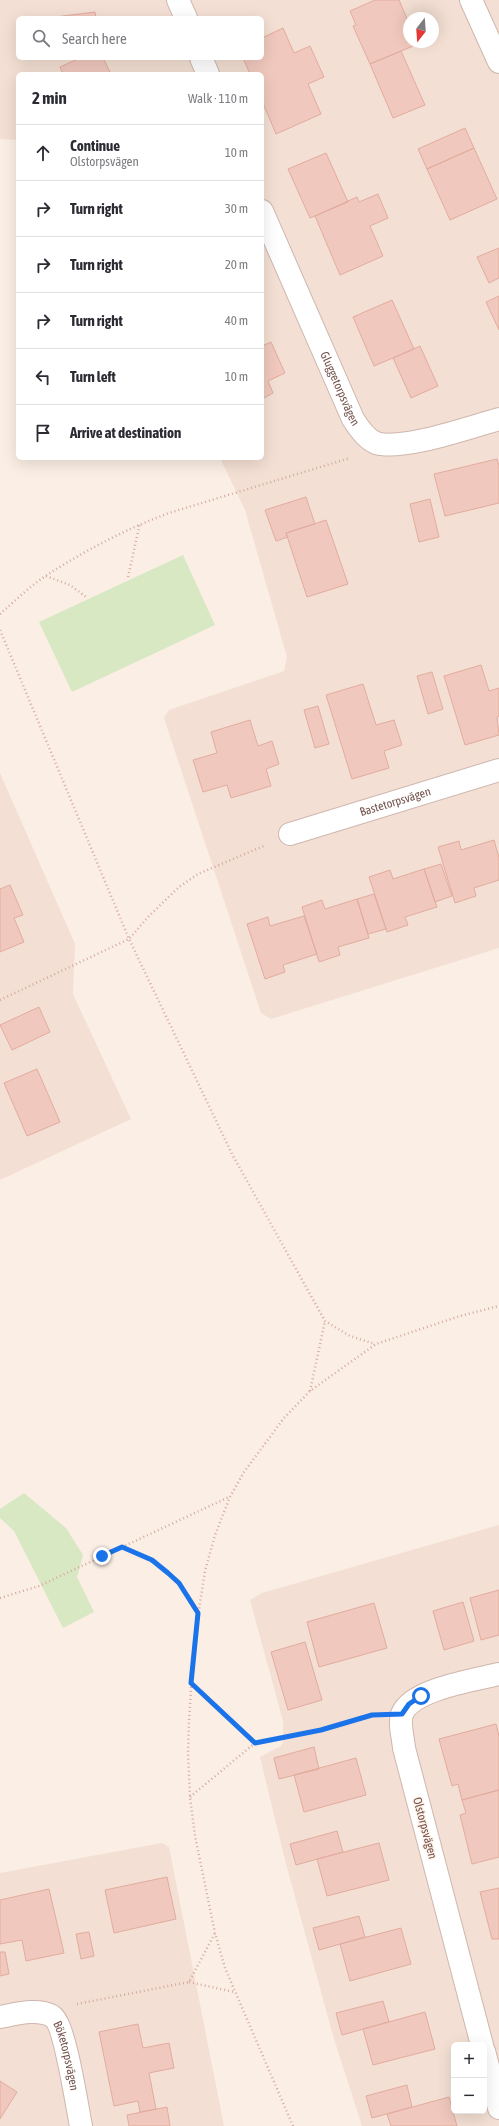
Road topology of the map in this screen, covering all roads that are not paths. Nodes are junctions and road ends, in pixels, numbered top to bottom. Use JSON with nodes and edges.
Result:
{"nodes":[{"id":1,"x":178,"y":0,"type":"edge"},
{"id":2,"x":471,"y":0,"type":"edge"},
{"id":3,"x":185,"y":16,"type":"edge"},
{"id":4,"x":202,"y":60,"type":"edge"},
{"id":5,"x":499,"y":62,"type":"edge"},
{"id":6,"x":207,"y":72,"type":"edge"},
{"id":7,"x":264,"y":216,"type":"edge"},
{"id":8,"x":499,"y":419,"type":"edge"},
{"id":9,"x":499,"y":770,"type":"edge"},
{"id":10,"x":290,"y":834,"type":"road end"},
{"id":11,"x":499,"y":1674,"type":"edge"},
{"id":12,"x":0,"y":2017,"type":"edge"},
{"id":13,"x":481,"y":2042,"type":"edge"},
{"id":14,"x":487,"y":2062,"type":"edge"},
{"id":15,"x":499,"y":2108,"type":"edge"},
{"id":16,"x":81,"y":2126,"type":"edge"}],
"edges":[{"from":1,"to":3,"type":"street"},
{"from":2,"to":5,"type":"street"},
{"from":4,"to":6,"type":"street"},
{"from":7,"to":8,"type":"street","name":"Gluggetorpsvägen"},
{"from":9,"to":10,"type":"street","name":"Bastetorpsvägen"},
{"from":11,"to":13,"type":"street","name":"Olstorpsvägen"},
{"from":12,"to":16,"type":"street","name":"Böketorpsvägen"},
{"from":14,"to":15,"type":"street"}]}
